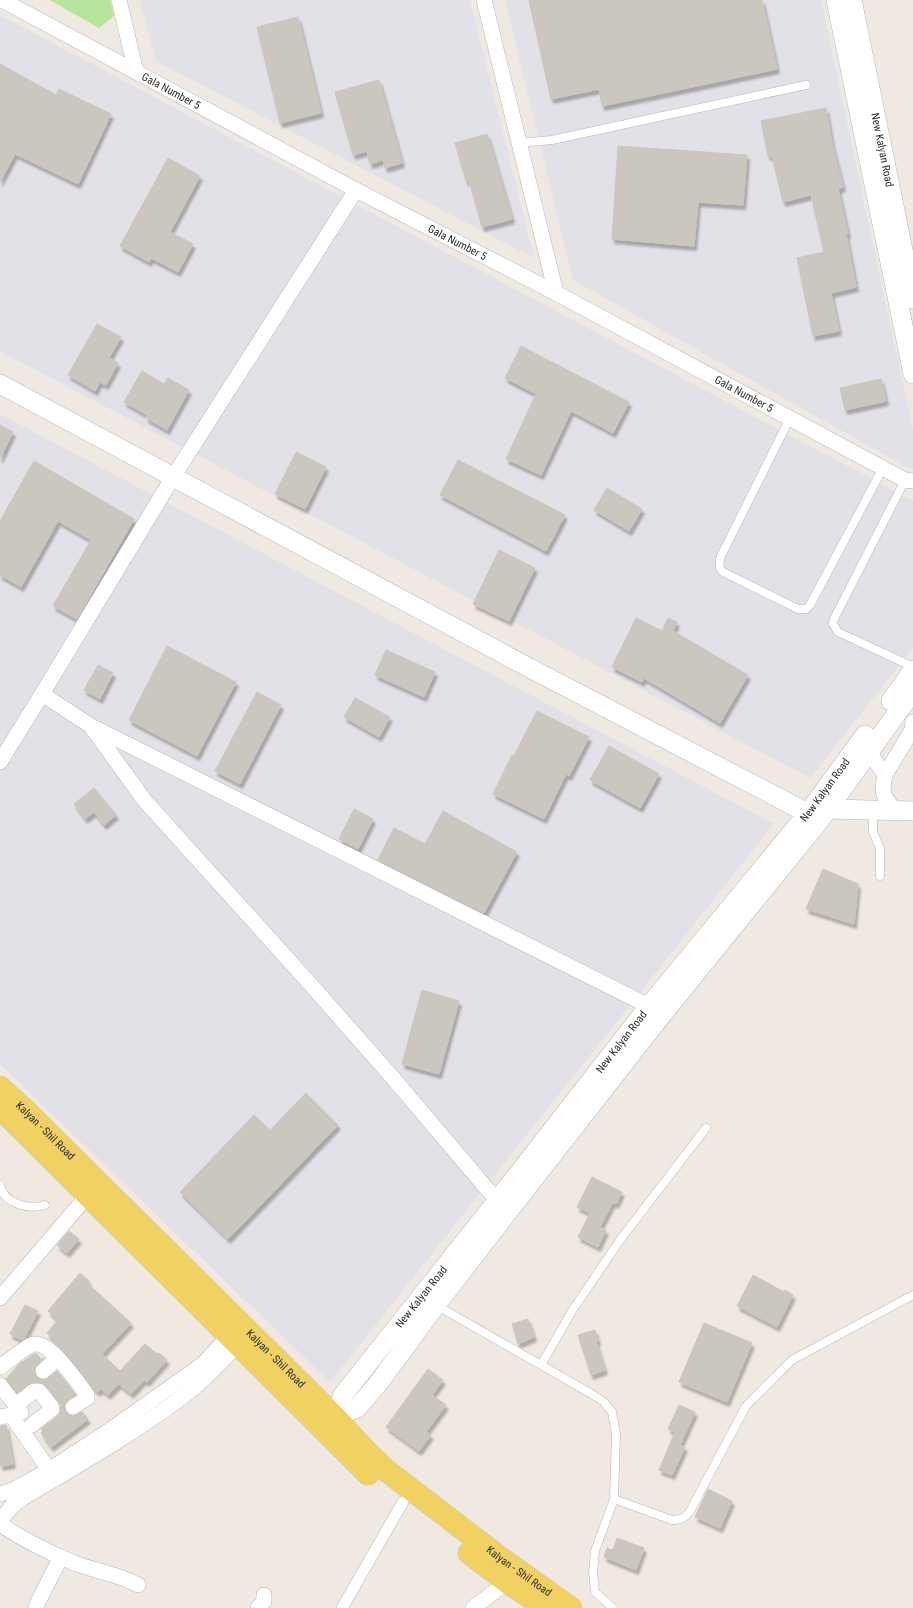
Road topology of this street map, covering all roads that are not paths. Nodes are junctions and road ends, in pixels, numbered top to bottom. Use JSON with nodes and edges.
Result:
{"nodes":[{"id":1,"x":2,"y":0,"type":"edge"},
{"id":2,"x":119,"y":0,"type":"edge"},
{"id":3,"x":484,"y":0,"type":"edge"},
{"id":4,"x":836,"y":0,"type":"edge"},
{"id":5,"x":852,"y":0,"type":"edge"},
{"id":6,"x":136,"y":72,"type":"junction"},
{"id":7,"x":806,"y":85,"type":"dead end"},
{"id":8,"x":519,"y":143,"type":"junction"},
{"id":9,"x":356,"y":190,"type":"junction"},
{"id":10,"x":556,"y":292,"type":"junction"},
{"id":11,"x":913,"y":299,"type":"edge"},
{"id":12,"x":913,"y":374,"type":"edge"},
{"id":13,"x":0,"y":384,"type":"edge"},
{"id":14,"x":790,"y":418,"type":"junction"},
{"id":15,"x":883,"y":468,"type":"junction"},
{"id":16,"x":173,"y":477,"type":"junction"},
{"id":17,"x":909,"y":481,"type":"edge"},
{"id":18,"x":913,"y":668,"type":"edge"},
{"id":19,"x":42,"y":694,"type":"junction"},
{"id":20,"x":912,"y":697,"type":"edge"},
{"id":21,"x":913,"y":722,"type":"edge"},
{"id":22,"x":91,"y":726,"type":"junction"},
{"id":23,"x":869,"y":752,"type":"junction"},
{"id":24,"x":0,"y":762,"type":"edge"},
{"id":25,"x":845,"y":774,"type":"junction"},
{"id":26,"x":885,"y":775,"type":"junction"},
{"id":27,"x":867,"y":810,"type":"junction"},
{"id":28,"x":905,"y":811,"type":"edge"},
{"id":29,"x":819,"y":814,"type":"junction"},
{"id":30,"x":880,"y":876,"type":"dead end"},
{"id":31,"x":649,"y":1006,"type":"junction"},
{"id":32,"x":0,"y":1087,"type":"edge"},
{"id":33,"x":0,"y":1108,"type":"edge"},
{"id":34,"x":706,"y":1128,"type":"dead end"},
{"id":35,"x":0,"y":1185,"type":"edge"},
{"id":36,"x":88,"y":1195,"type":"junction"},
{"id":37,"x":45,"y":1205,"type":"dead end"},
{"id":38,"x":502,"y":1207,"type":"junction"},
{"id":39,"x":913,"y":1295,"type":"edge"},
{"id":40,"x":0,"y":1298,"type":"edge"},
{"id":41,"x":436,"y":1305,"type":"junction"},
{"id":42,"x":234,"y":1340,"type":"junction"},
{"id":43,"x":58,"y":1358,"type":"junction"},
{"id":44,"x":541,"y":1365,"type":"junction"},
{"id":45,"x":0,"y":1367,"type":"edge"},
{"id":46,"x":43,"y":1371,"type":"dead end"},
{"id":47,"x":0,"y":1384,"type":"edge"},
{"id":48,"x":0,"y":1396,"type":"edge"},
{"id":49,"x":73,"y":1407,"type":"dead end"},
{"id":50,"x":9,"y":1412,"type":"edge"},
{"id":51,"x":328,"y":1423,"type":"junction"},
{"id":52,"x":29,"y":1431,"type":"junction"},
{"id":53,"x":48,"y":1470,"type":"junction"},
{"id":54,"x":0,"y":1494,"type":"edge"},
{"id":55,"x":614,"y":1498,"type":"junction"},
{"id":56,"x":403,"y":1502,"type":"junction"},
{"id":57,"x":0,"y":1521,"type":"edge"},
{"id":58,"x":0,"y":1524,"type":"edge"},
{"id":59,"x":61,"y":1557,"type":"junction"},
{"id":60,"x":507,"y":1582,"type":"junction"},
{"id":61,"x":138,"y":1584,"type":"dead end"},
{"id":62,"x":36,"y":1608,"type":"edge"},
{"id":63,"x":342,"y":1608,"type":"edge"},
{"id":64,"x":473,"y":1608,"type":"edge"},
{"id":65,"x":546,"y":1608,"type":"edge"},
{"id":66,"x":570,"y":1608,"type":"edge"},
{"id":67,"x":613,"y":1608,"type":"edge"}],
"edges":[{"from":1,"to":6,"type":"street","name":"Gala Number 5"},
{"from":2,"to":6,"type":"street"},
{"from":3,"to":8,"type":"street"},
{"from":4,"to":12,"type":"street"},
{"from":5,"to":11,"type":"street","name":"New Kalyan Road"},
{"from":6,"to":9,"type":"street","name":"Gala Number 5"},
{"from":7,"to":8,"type":"lane"},
{"from":8,"to":10,"type":"street"},
{"from":9,"to":10,"type":"street","name":"Gala Number 5"},
{"from":9,"to":16,"type":"street"},
{"from":10,"to":14,"type":"street","name":"Gala Number 5"},
{"from":13,"to":16,"type":"street"},
{"from":14,"to":15,"type":"street","name":"Gala Number 5"},
{"from":14,"to":15,"type":"lane"},
{"from":15,"to":17,"type":"street","name":"Gala Number 5"},
{"from":16,"to":19,"type":"street"},
{"from":16,"to":29,"type":"street"},
{"from":17,"to":18,"type":"lane"},
{"from":18,"to":25,"type":"street","name":"New Kalyan Road"},
{"from":19,"to":22,"type":"street"},
{"from":19,"to":24,"type":"street"},
{"from":20,"to":23,"type":"street","name":"New Kalyan Road"},
{"from":21,"to":26,"type":"street"},
{"from":22,"to":31,"type":"street"},
{"from":22,"to":38,"type":"street"},
{"from":23,"to":25,"type":"street","name":"New Kalyan Road"},
{"from":23,"to":26,"type":"street"},
{"from":25,"to":29,"type":"street","name":"New Kalyan Road"},
{"from":26,"to":28,"type":"street"},
{"from":27,"to":28,"type":"street"},
{"from":27,"to":29,"type":"street"},
{"from":27,"to":30,"type":"lane"},
{"from":29,"to":31,"type":"street","name":"New Kalyan Road"},
{"from":29,"to":38,"type":"street","name":"New Kalyan Road"},
{"from":31,"to":38,"type":"street","name":"New Kalyan Road"},
{"from":32,"to":51,"type":"main road","name":"Kalyan - Shil Road"},
{"from":33,"to":36,"type":"main road","name":"Kalyan - Shil Road"},
{"from":34,"to":44,"type":"lane"},
{"from":35,"to":37,"type":"lane"},
{"from":36,"to":40,"type":"street"},
{"from":36,"to":42,"type":"main road","name":"Kalyan - Shil Road"},
{"from":38,"to":41,"type":"street","name":"New Kalyan Road"},
{"from":38,"to":51,"type":"street","name":"New Kalyan Road"},
{"from":39,"to":55,"type":"lane"},
{"from":41,"to":44,"type":"lane"},
{"from":41,"to":51,"type":"street","name":"New Kalyan Road"},
{"from":42,"to":51,"type":"main road","name":"Kalyan - Shil Road"},
{"from":42,"to":53,"type":"street"},
{"from":42,"to":57,"type":"street"},
{"from":43,"to":45,"type":"street"},
{"from":43,"to":46,"type":"street"},
{"from":43,"to":49,"type":"street"},
{"from":44,"to":55,"type":"lane"},
{"from":47,"to":50,"type":"street"},
{"from":48,"to":50,"type":"street"},
{"from":50,"to":52,"type":"street"},
{"from":50,"to":52,"type":"street"},
{"from":51,"to":56,"type":"main road","name":"Kalyan - Shil Road"},
{"from":51,"to":66,"type":"main road","name":"Kalyan - Shil Road"},
{"from":52,"to":53,"type":"street"},
{"from":53,"to":54,"type":"street"},
{"from":55,"to":67,"type":"lane"},
{"from":56,"to":60,"type":"main road","name":"Kalyan - Shil Road"},
{"from":56,"to":63,"type":"street"},
{"from":58,"to":59,"type":"street"},
{"from":59,"to":61,"type":"street"},
{"from":59,"to":62,"type":"street"},
{"from":60,"to":64,"type":"street"},
{"from":60,"to":65,"type":"main road","name":"Kalyan - Shil Road"}]}
